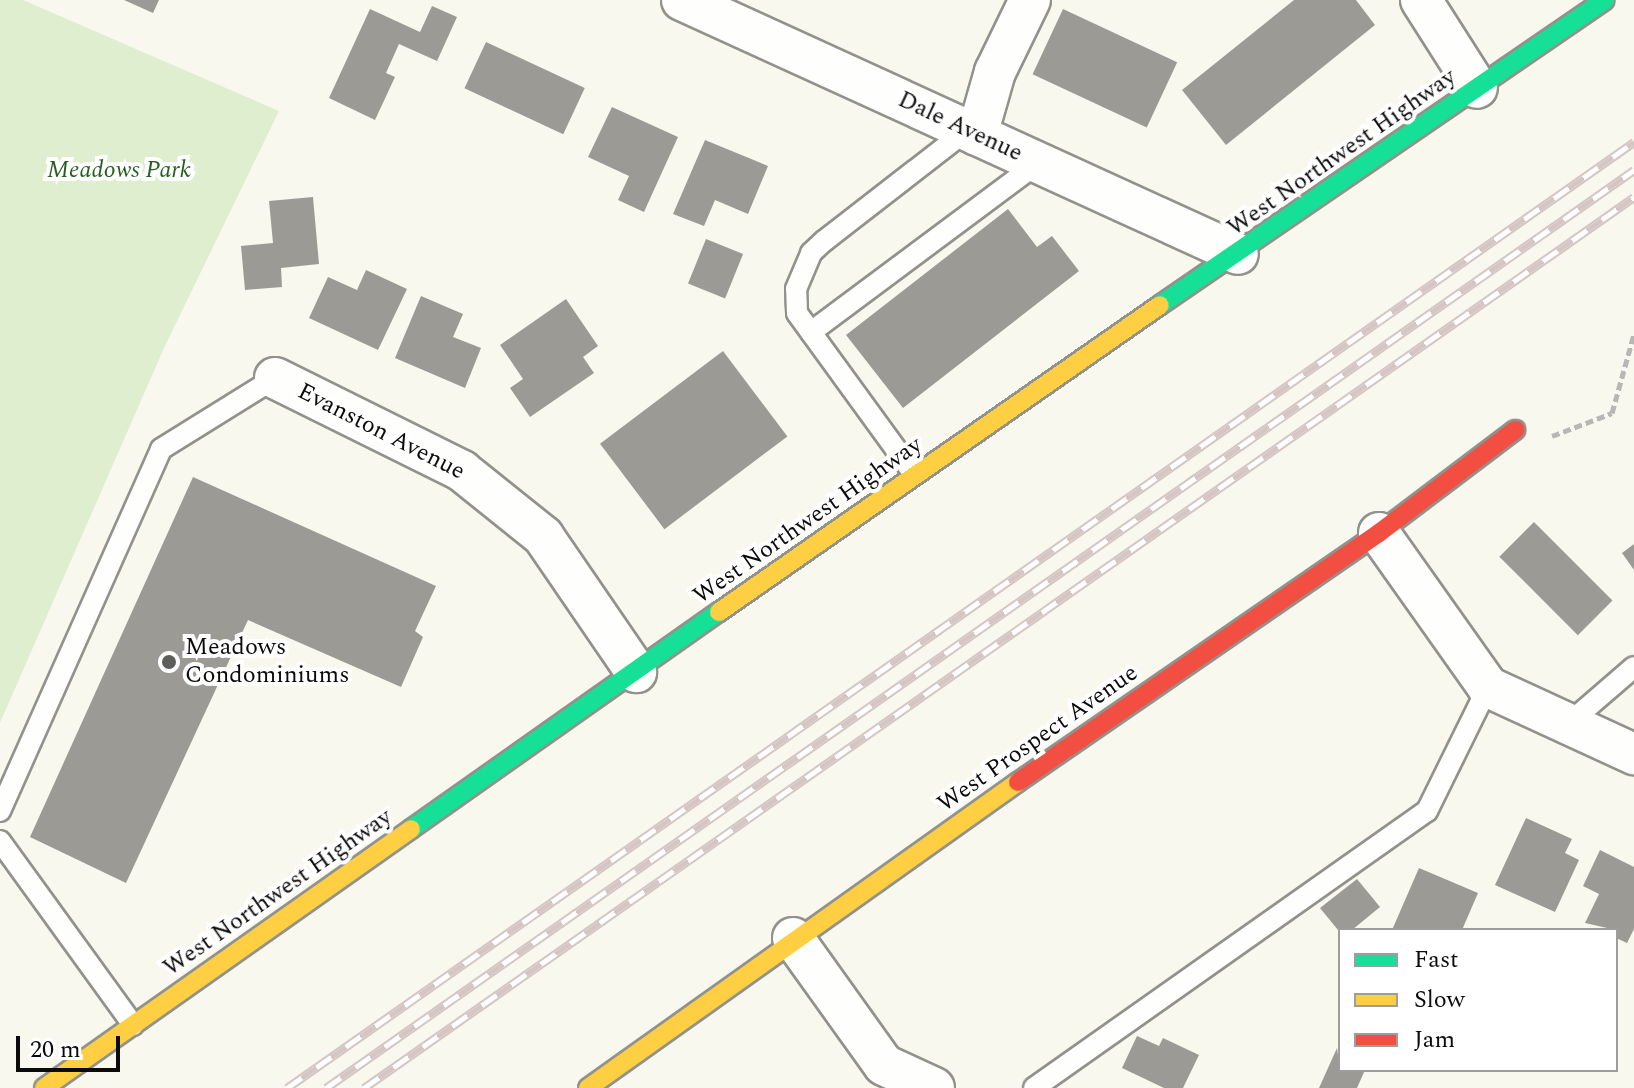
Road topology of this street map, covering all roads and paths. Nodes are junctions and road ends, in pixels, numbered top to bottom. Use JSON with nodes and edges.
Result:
{"nodes":[{"id":1,"x":682,"y":0,"type":"edge"},
{"id":2,"x":1030,"y":0,"type":"edge"},
{"id":3,"x":1421,"y":0,"type":"edge"},
{"id":4,"x":1598,"y":2,"type":"edge"},
{"id":5,"x":1477,"y":88,"type":"junction"},
{"id":6,"x":972,"y":132,"type":"junction"},
{"id":7,"x":1038,"y":163,"type":"junction"},
{"id":8,"x":1238,"y":254,"type":"junction"},
{"id":9,"x":811,"y":332,"type":"junction"},
{"id":10,"x":1634,"y":334,"type":"edge"},
{"id":11,"x":275,"y":378,"type":"joint"},
{"id":12,"x":1515,"y":430,"type":"joint"},
{"id":13,"x":914,"y":474,"type":"junction"},
{"id":14,"x":1379,"y":533,"type":"junction"},
{"id":15,"x":1634,"y":667,"type":"edge"},
{"id":16,"x":636,"y":672,"type":"junction"},
{"id":17,"x":1488,"y":687,"type":"junction"},
{"id":18,"x":1568,"y":724,"type":"junction"},
{"id":19,"x":1634,"y":754,"type":"edge"},
{"id":20,"x":0,"y":811,"type":"edge"},
{"id":21,"x":0,"y":841,"type":"edge"},
{"id":22,"x":793,"y":938,"type":"junction"},
{"id":23,"x":133,"y":1025,"type":"junction"},
{"id":24,"x":879,"y":1077,"type":"edge"},
{"id":25,"x":44,"y":1088,"type":"edge"},
{"id":26,"x":588,"y":1088,"type":"edge"},
{"id":27,"x":934,"y":1088,"type":"edge"},
{"id":28,"x":1034,"y":1088,"type":"edge"}],
"edges":[{"from":1,"to":6,"type":"street","name":"Dale Avenue"},
{"from":2,"to":6,"type":"street"},
{"from":3,"to":5,"type":"street"},
{"from":4,"to":5,"type":"main road","name":"West Northwest Highway"},
{"from":5,"to":8,"type":"main road","name":"West Northwest Highway"},
{"from":6,"to":7,"type":"street","name":"Dale Avenue"},
{"from":6,"to":9,"type":"lane"},
{"from":7,"to":8,"type":"street","name":"Dale Avenue"},
{"from":7,"to":9,"type":"lane"},
{"from":8,"to":13,"type":"main road","name":"West Northwest Highway"},
{"from":9,"to":13,"type":"lane"},
{"from":10,"to":12,"type":"path"},
{"from":11,"to":16,"type":"street","name":"Evanston Avenue"},
{"from":11,"to":20,"type":"lane"},
{"from":12,"to":14,"type":"main road","name":"West Prospect Avenue"},
{"from":13,"to":16,"type":"main road","name":"West Northwest Highway"},
{"from":14,"to":17,"type":"street"},
{"from":14,"to":22,"type":"main road","name":"West Prospect Avenue"},
{"from":15,"to":18,"type":"lane"},
{"from":16,"to":23,"type":"main road","name":"West Northwest Highway"},
{"from":17,"to":18,"type":"street"},
{"from":17,"to":28,"type":"lane"},
{"from":18,"to":19,"type":"street"},
{"from":21,"to":23,"type":"lane"},
{"from":22,"to":24,"type":"street"},
{"from":22,"to":26,"type":"main road","name":"West Prospect Avenue"},
{"from":23,"to":25,"type":"main road","name":"West Northwest Highway"},
{"from":24,"to":27,"type":"street"}]}
